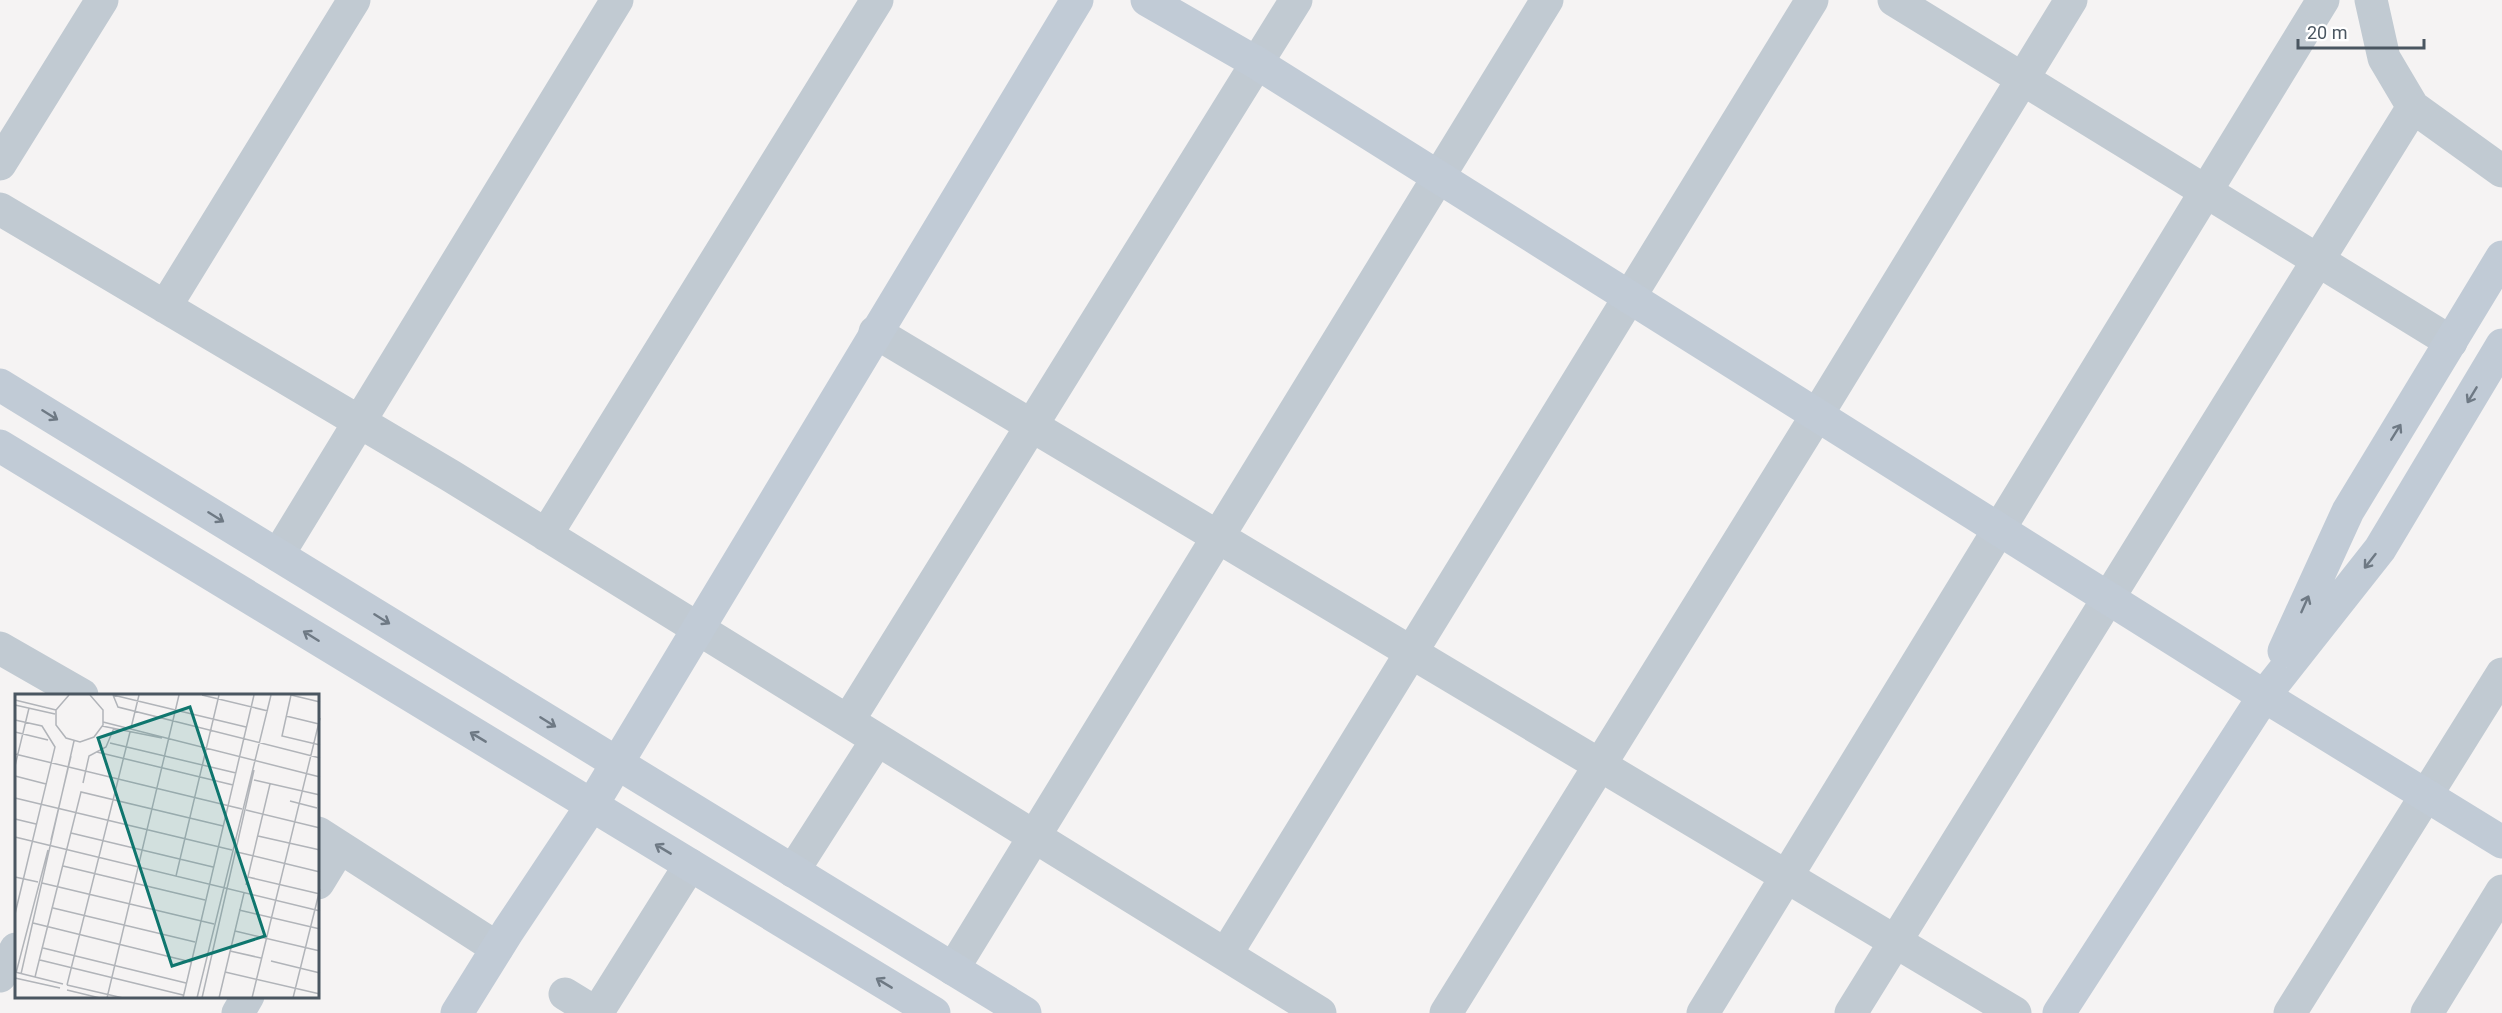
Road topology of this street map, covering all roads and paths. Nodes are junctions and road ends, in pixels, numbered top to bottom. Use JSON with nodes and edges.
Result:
{"nodes":[{"id":1,"x":102,"y":0,"type":"edge"},
{"id":2,"x":354,"y":0,"type":"edge"},
{"id":3,"x":617,"y":0,"type":"edge"},
{"id":4,"x":877,"y":0,"type":"edge"},
{"id":5,"x":1077,"y":0,"type":"edge"},
{"id":6,"x":1147,"y":0,"type":"edge"},
{"id":7,"x":1296,"y":0,"type":"edge"},
{"id":8,"x":1547,"y":0,"type":"edge"},
{"id":9,"x":1812,"y":0,"type":"edge"},
{"id":10,"x":1894,"y":0,"type":"edge"},
{"id":11,"x":2071,"y":0,"type":"edge"},
{"id":12,"x":2323,"y":0,"type":"edge"},
{"id":13,"x":2371,"y":0,"type":"edge"},
{"id":14,"x":1257,"y":63,"type":"junction"},
{"id":15,"x":2023,"y":79,"type":"junction"},
{"id":16,"x":2412,"y":107,"type":"junction"},
{"id":17,"x":0,"y":164,"type":"edge"},
{"id":18,"x":2502,"y":171,"type":"edge"},
{"id":19,"x":1438,"y":177,"type":"junction"},
{"id":20,"x":2206,"y":191,"type":"junction"},
{"id":21,"x":0,"y":209,"type":"edge"},
{"id":22,"x":2502,"y":257,"type":"edge"},
{"id":23,"x":2318,"y":260,"type":"junction"},
{"id":24,"x":1629,"y":297,"type":"junction"},
{"id":25,"x":165,"y":307,"type":"junction"},
{"id":26,"x":875,"y":332,"type":"junction"},
{"id":27,"x":2451,"y":342,"type":"junction"},
{"id":28,"x":2499,"y":358,"type":"edge"},
{"id":29,"x":0,"y":385,"type":"edge"},
{"id":30,"x":1817,"y":415,"type":"junction"},
{"id":31,"x":359,"y":422,"type":"junction"},
{"id":32,"x":1032,"y":426,"type":"junction"},
{"id":33,"x":0,"y":446,"type":"edge"},
{"id":34,"x":1999,"y":530,"type":"junction"},
{"id":35,"x":546,"y":535,"type":"junction"},
{"id":36,"x":1218,"y":537,"type":"junction"},
{"id":37,"x":278,"y":555,"type":"junction"},
{"id":38,"x":2108,"y":598,"type":"junction"},
{"id":39,"x":698,"y":629,"type":"junction"},
{"id":40,"x":0,"y":648,"type":"edge"},
{"id":41,"x":1411,"y":653,"type":"junction"},
{"id":42,"x":2502,"y":674,"type":"edge"},
{"id":43,"x":80,"y":694,"type":"edge"},
{"id":44,"x":2264,"y":696,"type":"junction"},
{"id":45,"x":848,"y":721,"type":"junction"},
{"id":46,"x":877,"y":740,"type":"junction"},
{"id":47,"x":616,"y":763,"type":"junction"},
{"id":48,"x":1600,"y":766,"type":"junction"},
{"id":49,"x":2426,"y":795,"type":"junction"},
{"id":50,"x":592,"y":806,"type":"junction"},
{"id":51,"x":1034,"y":836,"type":"junction"},
{"id":52,"x":329,"y":840,"type":"edge"},
{"id":53,"x":2502,"y":842,"type":"edge"},
{"id":54,"x":690,"y":865,"type":"junction"},
{"id":55,"x":793,"y":871,"type":"junction"},
{"id":56,"x":320,"y":875,"type":"edge"},
{"id":57,"x":1786,"y":877,"type":"junction"},
{"id":58,"x":2502,"y":891,"type":"edge"},
{"id":59,"x":1895,"y":942,"type":"junction"},
{"id":60,"x":497,"y":948,"type":"junction"},
{"id":61,"x":15,"y":951,"type":"edge"},
{"id":62,"x":1226,"y":954,"type":"junction"},
{"id":63,"x":953,"y":969,"type":"junction"},
{"id":64,"x":0,"y":976,"type":"edge"},
{"id":65,"x":565,"y":994,"type":"dead end"},
{"id":66,"x":247,"y":998,"type":"edge"},
{"id":67,"x":925,"y":1011,"type":"edge"},
{"id":68,"x":238,"y":1013,"type":"edge"},
{"id":69,"x":457,"y":1013,"type":"edge"},
{"id":70,"x":596,"y":1013,"type":"edge"},
{"id":71,"x":1024,"y":1013,"type":"edge"},
{"id":72,"x":1320,"y":1013,"type":"edge"},
{"id":73,"x":1446,"y":1013,"type":"edge"},
{"id":74,"x":1703,"y":1013,"type":"edge"},
{"id":75,"x":1851,"y":1013,"type":"edge"},
{"id":76,"x":2014,"y":1013,"type":"edge"},
{"id":77,"x":2059,"y":1013,"type":"edge"},
{"id":78,"x":2290,"y":1013,"type":"edge"},
{"id":79,"x":2427,"y":1013,"type":"edge"}],
"edges":[{"from":1,"to":17,"type":"street"},
{"from":2,"to":25,"type":"street"},
{"from":3,"to":31,"type":"street"},
{"from":4,"to":35,"type":"street"},
{"from":5,"to":26,"type":"street"},
{"from":6,"to":14,"type":"street"},
{"from":7,"to":14,"type":"street"},
{"from":8,"to":19,"type":"street"},
{"from":9,"to":24,"type":"street"},
{"from":10,"to":15,"type":"street"},
{"from":11,"to":15,"type":"street"},
{"from":12,"to":20,"type":"street"},
{"from":13,"to":16,"type":"street"},
{"from":14,"to":19,"type":"street"},
{"from":14,"to":32,"type":"street"},
{"from":15,"to":20,"type":"street"},
{"from":15,"to":30,"type":"street"},
{"from":16,"to":18,"type":"street"},
{"from":16,"to":23,"type":"street"},
{"from":19,"to":24,"type":"street"},
{"from":19,"to":36,"type":"street"},
{"from":20,"to":23,"type":"street"},
{"from":20,"to":34,"type":"street"},
{"from":21,"to":25,"type":"street"},
{"from":22,"to":27,"type":"street"},
{"from":23,"to":27,"type":"street"},
{"from":23,"to":38,"type":"street"},
{"from":24,"to":30,"type":"street"},
{"from":24,"to":41,"type":"street"},
{"from":25,"to":31,"type":"street"},
{"from":26,"to":32,"type":"street"},
{"from":26,"to":39,"type":"street"},
{"from":44,"to":27,"type":"street","one_way":true},
{"from":28,"to":44,"type":"street","one_way":true},
{"from":29,"to":37,"type":"street","one_way":true},
{"from":30,"to":34,"type":"street"},
{"from":30,"to":48,"type":"street"},
{"from":31,"to":35,"type":"street"},
{"from":31,"to":37,"type":"street"},
{"from":32,"to":36,"type":"street"},
{"from":32,"to":45,"type":"street"},
{"from":50,"to":33,"type":"street","one_way":true},
{"from":34,"to":38,"type":"street"},
{"from":34,"to":57,"type":"street"},
{"from":35,"to":39,"type":"street"},
{"from":36,"to":41,"type":"street"},
{"from":36,"to":51,"type":"street"},
{"from":37,"to":47,"type":"street","one_way":true},
{"from":38,"to":44,"type":"street"},
{"from":38,"to":59,"type":"street"},
{"from":39,"to":45,"type":"street"},
{"from":39,"to":47,"type":"street"},
{"from":40,"to":43,"type":"street"},
{"from":41,"to":48,"type":"street"},
{"from":41,"to":62,"type":"street"},
{"from":42,"to":49,"type":"street"},
{"from":44,"to":49,"type":"street"},
{"from":44,"to":77,"type":"street"},
{"from":45,"to":46,"type":"street"},
{"from":46,"to":51,"type":"street"},
{"from":46,"to":55,"type":"street"},
{"from":47,"to":50,"type":"street"},
{"from":47,"to":55,"type":"street"},
{"from":48,"to":57,"type":"street"},
{"from":48,"to":73,"type":"street"},
{"from":49,"to":53,"type":"street"},
{"from":49,"to":78,"type":"street"},
{"from":54,"to":50,"type":"street","one_way":true},
{"from":50,"to":60,"type":"street"},
{"from":51,"to":62,"type":"street"},
{"from":51,"to":63,"type":"street"},
{"from":52,"to":56,"type":"street"},
{"from":52,"to":60,"type":"street"},
{"from":67,"to":54,"type":"street","one_way":true},
{"from":54,"to":70,"type":"street"},
{"from":55,"to":63,"type":"street"},
{"from":57,"to":59,"type":"street"},
{"from":57,"to":74,"type":"street"},
{"from":58,"to":79,"type":"street"},
{"from":59,"to":75,"type":"street"},
{"from":59,"to":76,"type":"street"},
{"from":60,"to":69,"type":"street"},
{"from":61,"to":64,"type":"street"},
{"from":62,"to":72,"type":"street"},
{"from":63,"to":71,"type":"street"},
{"from":65,"to":70,"type":"street"},
{"from":66,"to":68,"type":"street"}]}
